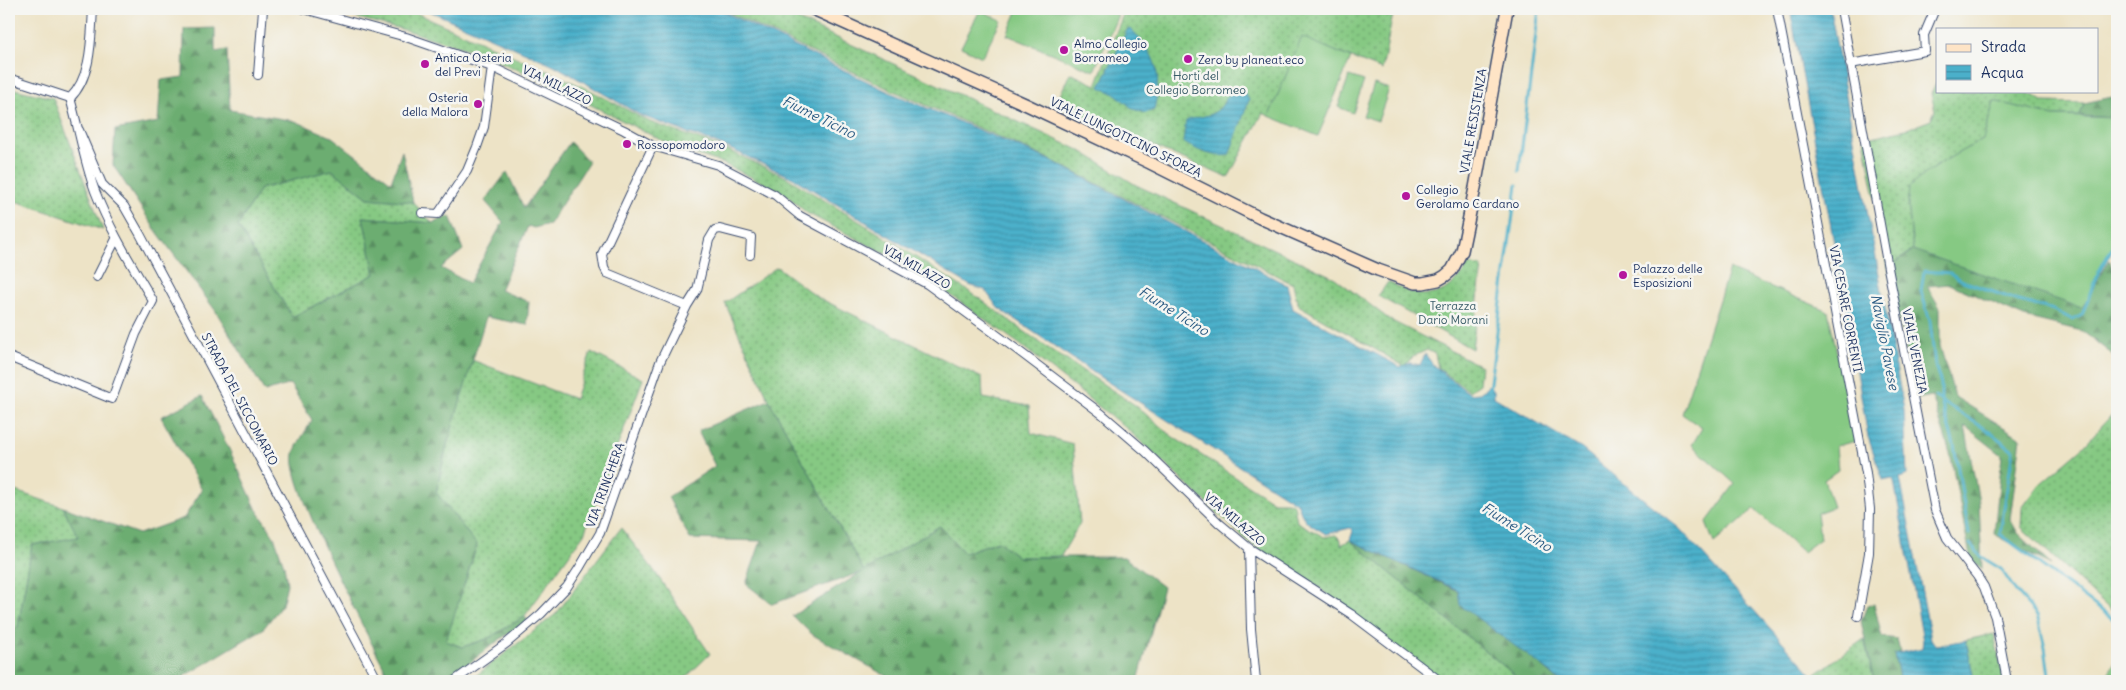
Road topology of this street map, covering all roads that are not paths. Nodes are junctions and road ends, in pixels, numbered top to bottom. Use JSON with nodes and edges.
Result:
{"nodes":[{"id":1,"x":93,"y":9,"type":"edge"},
{"id":2,"x":263,"y":9,"type":"edge"},
{"id":3,"x":304,"y":9,"type":"edge"},
{"id":4,"x":813,"y":9,"type":"edge"},
{"id":5,"x":1507,"y":9,"type":"edge"},
{"id":6,"x":1777,"y":9,"type":"edge"},
{"id":7,"x":1841,"y":9,"type":"edge"},
{"id":8,"x":1935,"y":9,"type":"edge"},
{"id":9,"x":1850,"y":64,"type":"junction"},
{"id":10,"x":492,"y":67,"type":"junction"},
{"id":11,"x":258,"y":75,"type":"dead end"},
{"id":12,"x":9,"y":78,"type":"edge"},
{"id":13,"x":70,"y":98,"type":"junction"},
{"id":14,"x":79,"y":130,"type":"junction"},
{"id":15,"x":653,"y":146,"type":"junction"},
{"id":16,"x":422,"y":213,"type":"dead end"},
{"id":17,"x":116,"y":239,"type":"junction"},
{"id":18,"x":750,"y":255,"type":"dead end"},
{"id":19,"x":97,"y":277,"type":"dead end"},
{"id":20,"x":1430,"y":282,"type":"joint"},
{"id":21,"x":687,"y":306,"type":"junction"},
{"id":22,"x":9,"y":357,"type":"edge"},
{"id":23,"x":1249,"y":548,"type":"junction"},
{"id":24,"x":1858,"y":616,"type":"dead end"},
{"id":25,"x":378,"y":681,"type":"edge"},
{"id":26,"x":454,"y":681,"type":"edge"},
{"id":27,"x":1256,"y":681,"type":"edge"},
{"id":28,"x":1440,"y":681,"type":"edge"},
{"id":29,"x":2007,"y":681,"type":"edge"}],
"edges":[{"from":1,"to":13,"type":"street"},
{"from":2,"to":11,"type":"street"},
{"from":3,"to":10,"type":"street","name":"VIA MILAZZO"},
{"from":4,"to":20,"type":"main road","name":"VIALE LUNGOTICINO SFORZA"},
{"from":5,"to":20,"type":"main road","name":"VIALE RESISTENZA"},
{"from":6,"to":24,"type":"street","name":"VIA CESARE CORRENTI"},
{"from":7,"to":9,"type":"street","name":"VIALE VENEZIA"},
{"from":8,"to":9,"type":"street"},
{"from":9,"to":29,"type":"street","name":"VIALE VENEZIA"},
{"from":10,"to":15,"type":"street","name":"VIA MILAZZO"},
{"from":10,"to":16,"type":"street"},
{"from":12,"to":13,"type":"street"},
{"from":13,"to":14,"type":"street"},
{"from":14,"to":17,"type":"street"},
{"from":14,"to":25,"type":"street","name":"STRADA DEL SICCOMARIO"},
{"from":15,"to":21,"type":"street"},
{"from":15,"to":23,"type":"street","name":"VIA MILAZZO"},
{"from":17,"to":19,"type":"street"},
{"from":17,"to":22,"type":"street"},
{"from":18,"to":21,"type":"street","name":"VIA TRINCHERA"},
{"from":21,"to":26,"type":"street","name":"VIA TRINCHERA"},
{"from":23,"to":27,"type":"street"},
{"from":23,"to":28,"type":"street","name":"VIA MILAZZO"}]}
